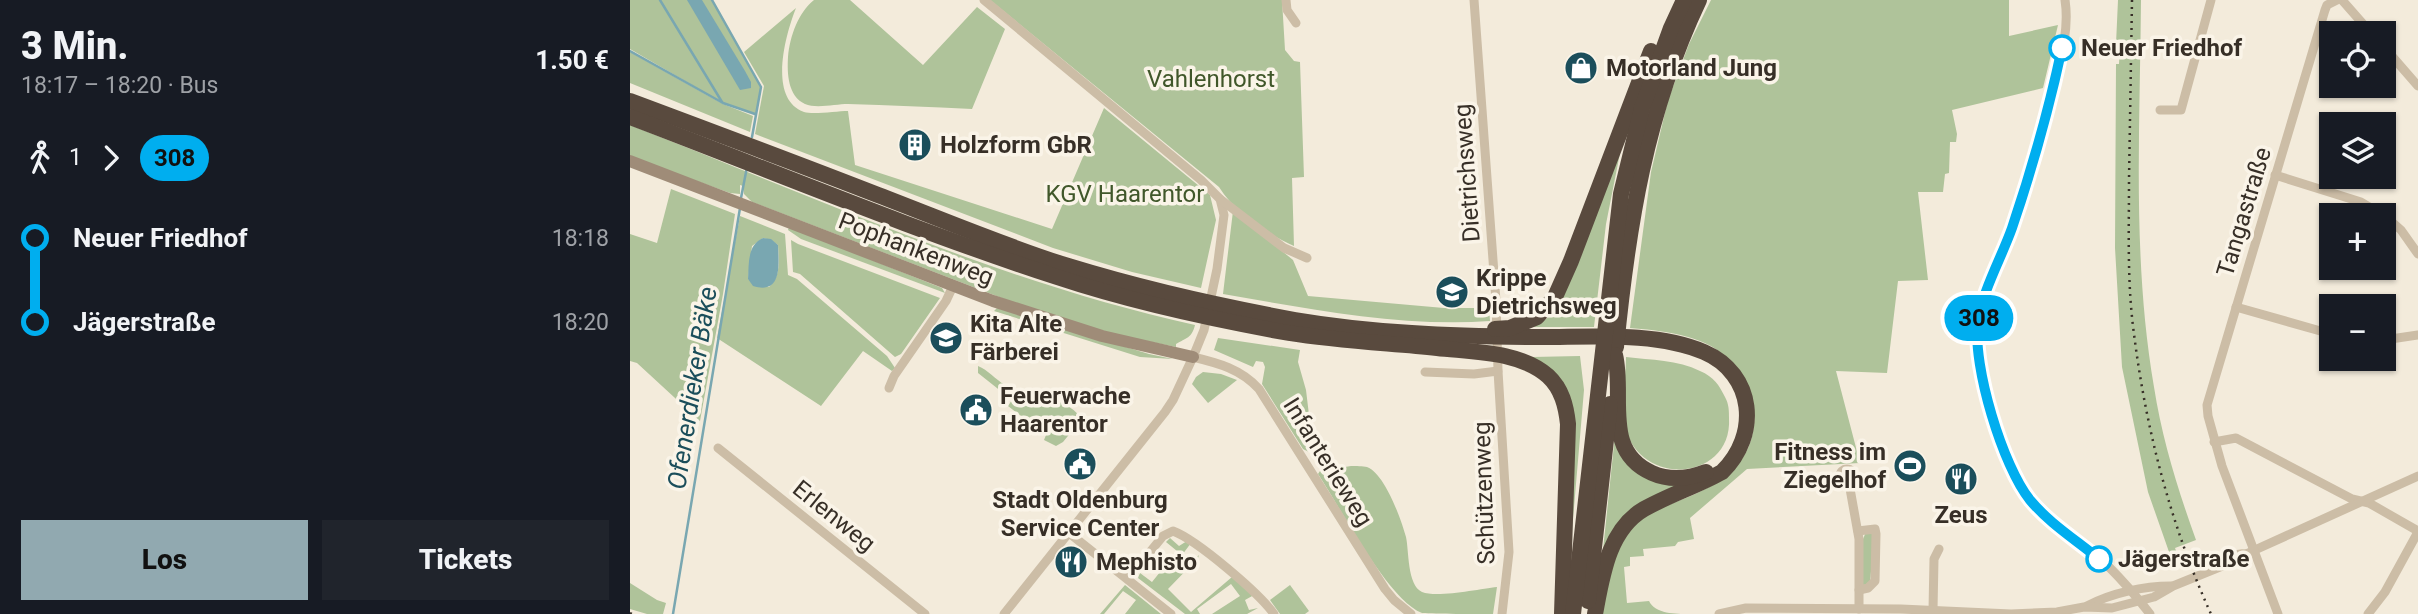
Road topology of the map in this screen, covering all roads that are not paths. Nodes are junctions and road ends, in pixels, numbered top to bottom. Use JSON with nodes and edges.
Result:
{"nodes":[{"id":1,"x":984,"y":0,"type":"edge"},
{"id":2,"x":1286,"y":0,"type":"edge"},
{"id":3,"x":1474,"y":0,"type":"edge"},
{"id":4,"x":1674,"y":0,"type":"edge"},
{"id":5,"x":1684,"y":0,"type":"edge"},
{"id":6,"x":1699,"y":0,"type":"edge"},
{"id":7,"x":2065,"y":0,"type":"edge"},
{"id":8,"x":2211,"y":0,"type":"edge"},
{"id":9,"x":2340,"y":0,"type":"edge"},
{"id":10,"x":2360,"y":21,"type":"edge"},
{"id":11,"x":1296,"y":23,"type":"dead end"},
{"id":12,"x":2396,"y":61,"type":"edge"},
{"id":13,"x":2418,"y":86,"type":"edge"},
{"id":14,"x":630,"y":91,"type":"edge"},
{"id":15,"x":630,"y":101,"type":"edge"},
{"id":16,"x":2160,"y":110,"type":"dead end"},
{"id":17,"x":630,"y":117,"type":"edge"},
{"id":18,"x":673,"y":117,"type":"junction"},
{"id":19,"x":630,"y":162,"type":"edge"},
{"id":20,"x":2275,"y":176,"type":"junction"},
{"id":21,"x":1220,"y":199,"type":"junction"},
{"id":22,"x":2363,"y":203,"type":"edge"},
{"id":23,"x":2396,"y":226,"type":"edge"},
{"id":24,"x":2418,"y":254,"type":"edge"},
{"id":25,"x":1307,"y":258,"type":"dead end"},
{"id":26,"x":953,"y":286,"type":"junction"},
{"id":27,"x":1193,"y":307,"type":"junction"},
{"id":28,"x":2236,"y":307,"type":"junction"},
{"id":29,"x":1222,"y":313,"type":"junction"},
{"id":30,"x":2319,"y":331,"type":"edge"},
{"id":31,"x":2418,"y":334,"type":"edge"},
{"id":32,"x":2396,"y":339,"type":"edge"},
{"id":33,"x":1458,"y":341,"type":"junction"},
{"id":34,"x":1497,"y":344,"type":"joint"},
{"id":35,"x":1660,"y":345,"type":"junction"},
{"id":36,"x":1615,"y":355,"type":"junction"},
{"id":37,"x":1193,"y":357,"type":"junction"},
{"id":38,"x":1498,"y":371,"type":"junction"},
{"id":39,"x":1425,"y":372,"type":"dead end"},
{"id":40,"x":889,"y":388,"type":"dead end"},
{"id":41,"x":2214,"y":442,"type":"junction"},
{"id":42,"x":718,"y":448,"type":"dead end"},
{"id":43,"x":2418,"y":476,"type":"edge"},
{"id":44,"x":1849,"y":483,"type":"dead end"},
{"id":45,"x":2361,"y":501,"type":"junction"},
{"id":46,"x":1858,"y":531,"type":"junction"},
{"id":47,"x":2418,"y":531,"type":"edge"},
{"id":48,"x":1069,"y":533,"type":"junction"},
{"id":49,"x":1939,"y":549,"type":"dead end"},
{"id":50,"x":2249,"y":552,"type":"junction"},
{"id":51,"x":1128,"y":579,"type":"junction"},
{"id":52,"x":2173,"y":586,"type":"junction"},
{"id":53,"x":1859,"y":590,"type":"junction"},
{"id":54,"x":2132,"y":592,"type":"junction"},
{"id":55,"x":2141,"y":601,"type":"junction"},
{"id":56,"x":2084,"y":607,"type":"junction"},
{"id":57,"x":1859,"y":608,"type":"junction"},
{"id":58,"x":1933,"y":610,"type":"junction"},
{"id":59,"x":1952,"y":613,"type":"edge"},
{"id":60,"x":1964,"y":613,"type":"edge"},
{"id":61,"x":925,"y":614,"type":"edge"},
{"id":62,"x":1004,"y":614,"type":"edge"},
{"id":63,"x":1171,"y":614,"type":"edge"},
{"id":64,"x":1274,"y":614,"type":"edge"},
{"id":65,"x":1411,"y":614,"type":"edge"},
{"id":66,"x":1502,"y":614,"type":"edge"},
{"id":67,"x":1562,"y":614,"type":"edge"},
{"id":68,"x":1573,"y":614,"type":"edge"},
{"id":69,"x":1587,"y":614,"type":"edge"},
{"id":70,"x":1595,"y":614,"type":"edge"},
{"id":71,"x":1719,"y":614,"type":"edge"},
{"id":72,"x":2150,"y":614,"type":"edge"},
{"id":73,"x":2278,"y":614,"type":"edge"},
{"id":74,"x":2368,"y":614,"type":"edge"}],
"edges":[{"from":1,"to":21,"type":"street"},
{"from":2,"to":11,"type":"street"},
{"from":3,"to":34,"type":"street","name":"Dietrichsweg"},
{"from":4,"to":33,"type":"highway"},
{"from":5,"to":68,"type":"highway"},
{"from":6,"to":36,"type":"highway"},
{"from":7,"to":54,"type":"street"},
{"from":8,"to":16,"type":"street"},
{"from":9,"to":10,"type":"street"},
{"from":9,"to":20,"type":"street","name":"Tangastraße"},
{"from":12,"to":13,"type":"street"},
{"from":14,"to":18,"type":"highway"},
{"from":15,"to":18,"type":"highway"},
{"from":17,"to":27,"type":"highway"},
{"from":18,"to":27,"type":"highway"},
{"from":19,"to":26,"type":"street","name":"Pophankenweg"},
{"from":20,"to":22,"type":"street"},
{"from":20,"to":28,"type":"street","name":"Tangastraße"},
{"from":21,"to":25,"type":"street"},
{"from":21,"to":37,"type":"street"},
{"from":23,"to":24,"type":"street"},
{"from":26,"to":37,"type":"street","name":"Pophankenweg"},
{"from":26,"to":40,"type":"street"},
{"from":27,"to":29,"type":"highway"},
{"from":28,"to":30,"type":"street"},
{"from":28,"to":41,"type":"street","name":"Tangastraße"},
{"from":29,"to":33,"type":"highway"},
{"from":29,"to":33,"type":"highway"},
{"from":31,"to":32,"type":"street"},
{"from":33,"to":35,"type":"highway"},
{"from":33,"to":67,"type":"highway"},
{"from":34,"to":38,"type":"street","name":"Schützenweg"},
{"from":35,"to":36,"type":"highway"},
{"from":35,"to":70,"type":"highway"},
{"from":36,"to":69,"type":"highway"},
{"from":37,"to":48,"type":"street"},
{"from":37,"to":65,"type":"street","name":"Infanterieweg"},
{"from":38,"to":39,"type":"street"},
{"from":38,"to":66,"type":"street","name":"Schützenweg"},
{"from":41,"to":45,"type":"street"},
{"from":41,"to":50,"type":"street","name":"Tangastraße"},
{"from":42,"to":61,"type":"street","name":"Erlenweg"},
{"from":43,"to":45,"type":"street"},
{"from":44,"to":46,"type":"street"},
{"from":45,"to":47,"type":"street"},
{"from":45,"to":50,"type":"street"},
{"from":46,"to":53,"type":"street"},
{"from":46,"to":53,"type":"street"},
{"from":47,"to":74,"type":"street"},
{"from":48,"to":51,"type":"street"},
{"from":48,"to":62,"type":"street"},
{"from":49,"to":58,"type":"street"},
{"from":50,"to":52,"type":"street"},
{"from":50,"to":73,"type":"street","name":"Tangastraße"},
{"from":51,"to":63,"type":"street"},
{"from":51,"to":64,"type":"street"},
{"from":52,"to":54,"type":"street"},
{"from":52,"to":55,"type":"street"},
{"from":53,"to":57,"type":"street"},
{"from":54,"to":55,"type":"street"},
{"from":54,"to":56,"type":"street"},
{"from":55,"to":56,"type":"street"},
{"from":55,"to":72,"type":"street"},
{"from":56,"to":60,"type":"street"},
{"from":57,"to":58,"type":"street"},
{"from":57,"to":71,"type":"street"},
{"from":58,"to":59,"type":"street"},
{"from":59,"to":60,"type":"street"}]}
